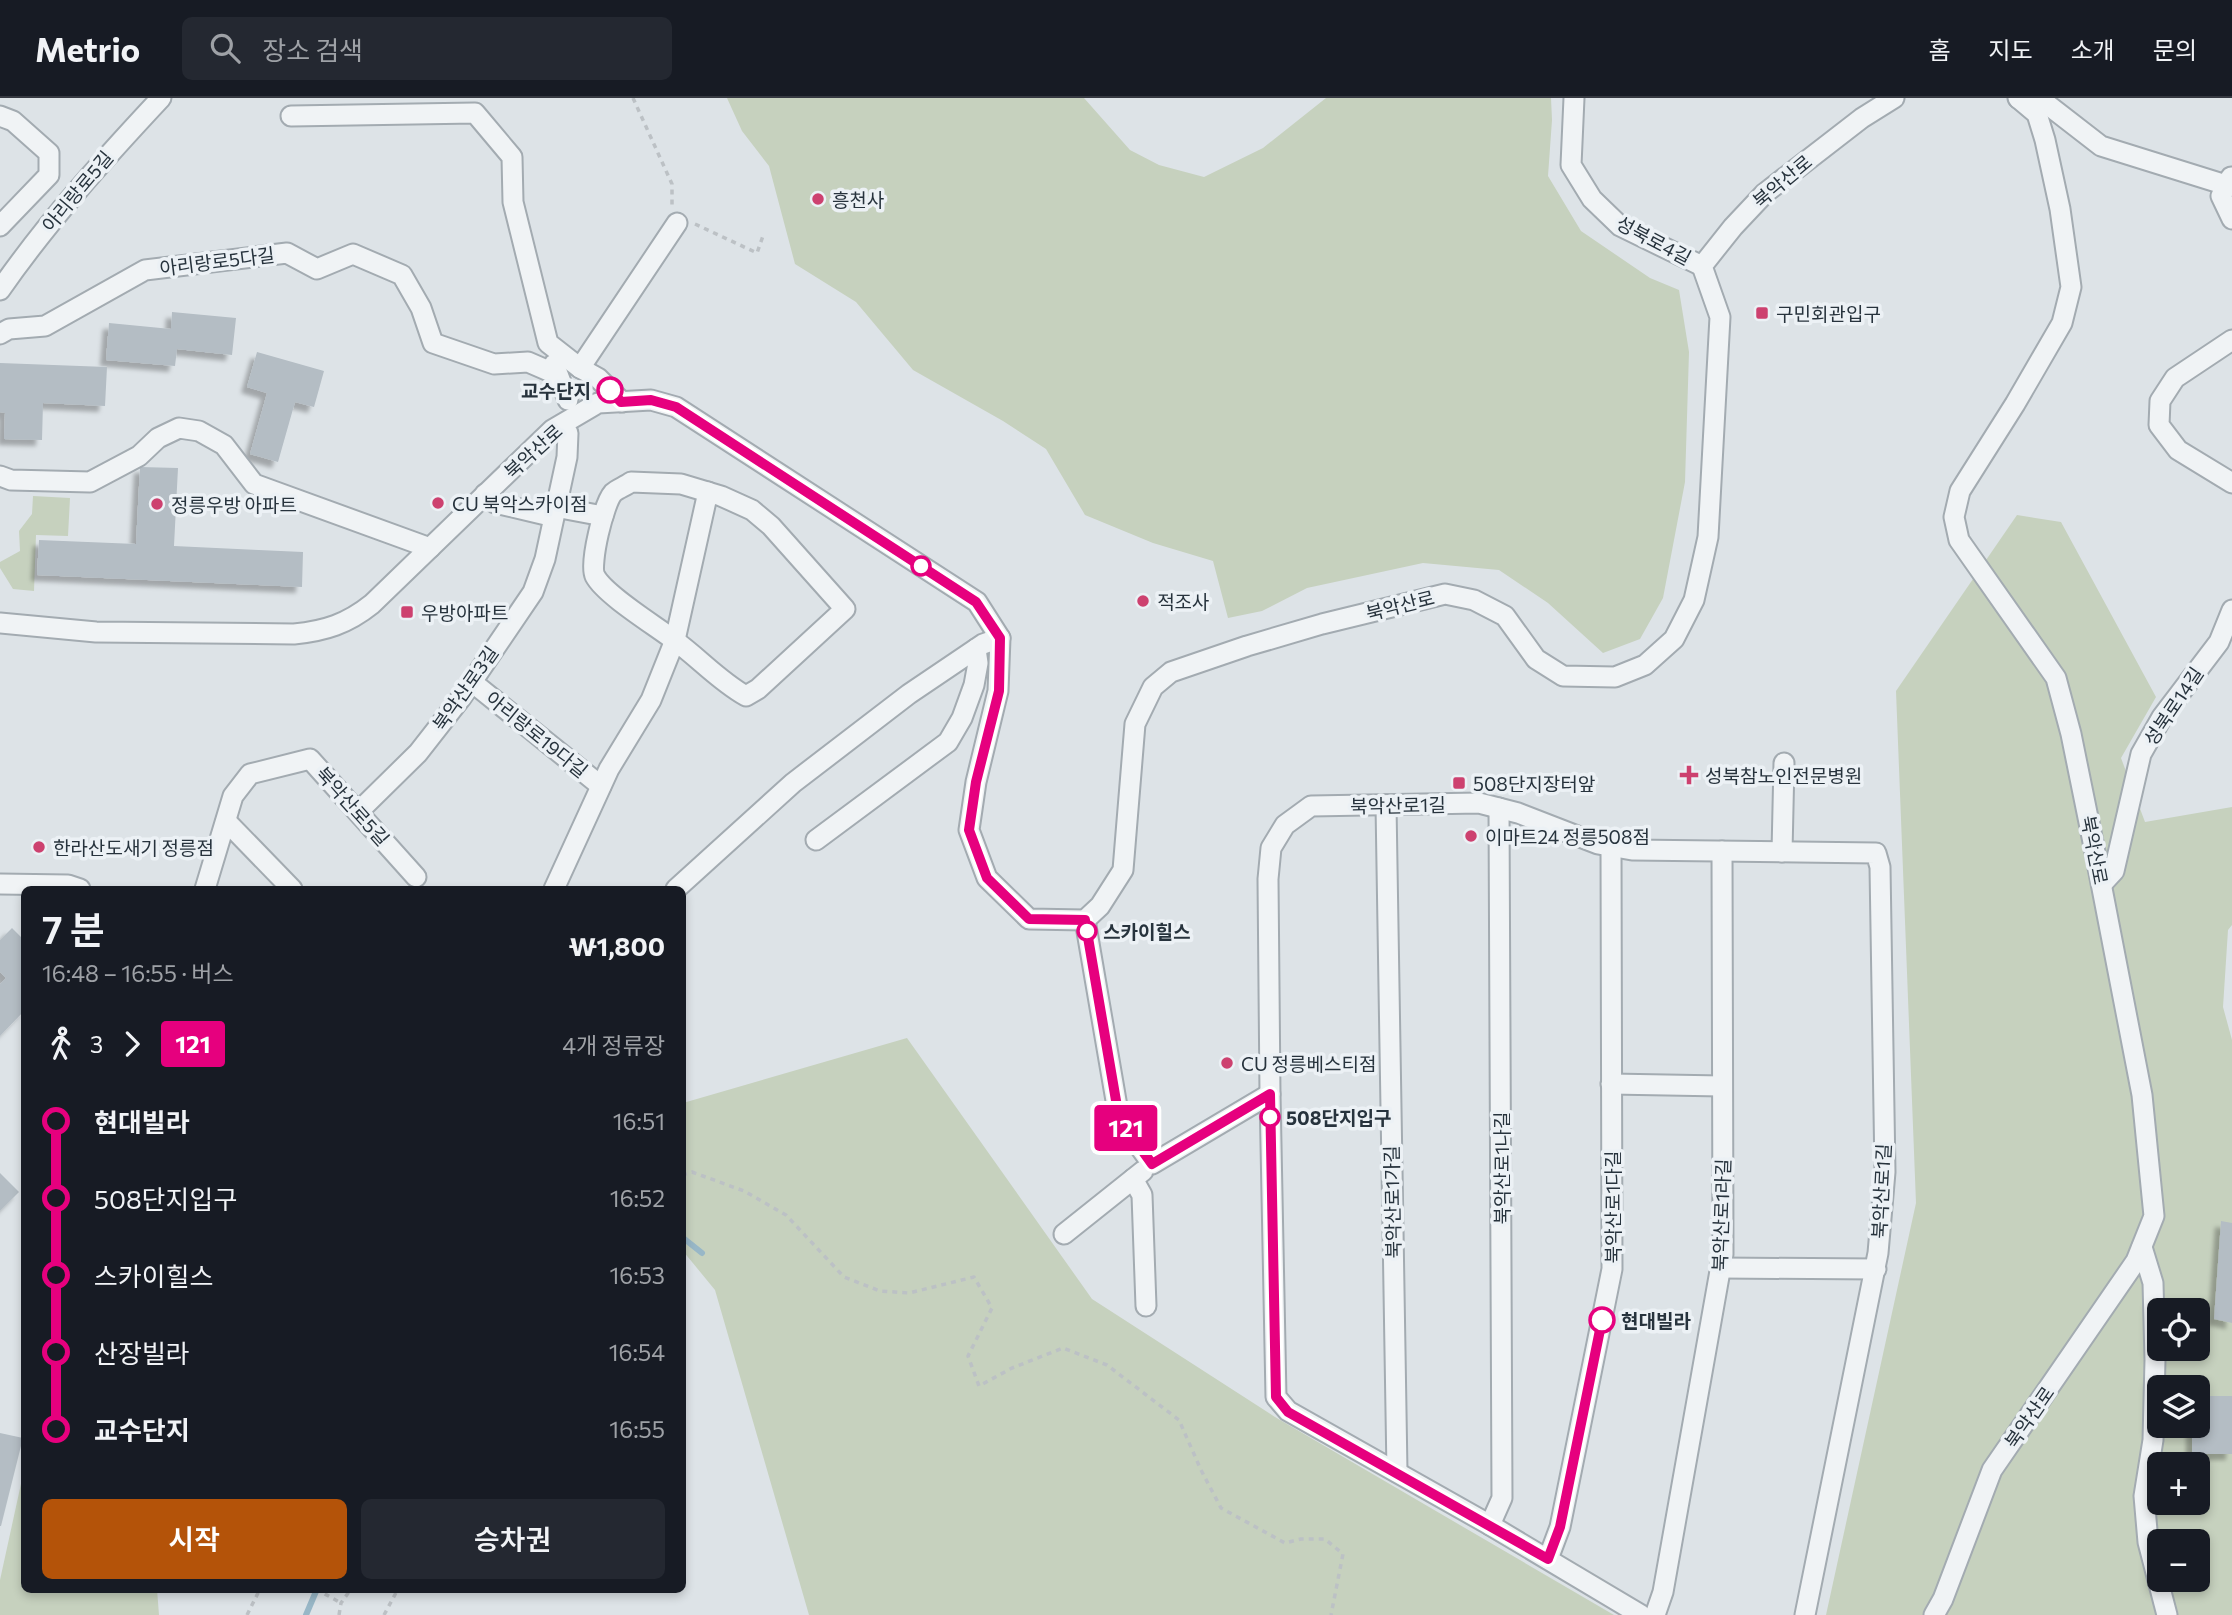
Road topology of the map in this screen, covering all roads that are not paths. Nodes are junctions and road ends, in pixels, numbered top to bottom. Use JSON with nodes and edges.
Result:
{"nodes":[{"id":1,"x":161,"y":98,"type":"edge"},
{"id":2,"x":1574,"y":98,"type":"edge"},
{"id":3,"x":1894,"y":98,"type":"edge"},
{"id":4,"x":2018,"y":98,"type":"edge"},
{"id":5,"x":396,"y":106,"type":"edge"},
{"id":6,"x":0,"y":116,"type":"edge"},
{"id":7,"x":291,"y":116,"type":"dead end"},
{"id":8,"x":49,"y":175,"type":"junction"},
{"id":9,"x":2229,"y":181,"type":"edge"},
{"id":10,"x":78,"y":189,"type":"junction"},
{"id":11,"x":678,"y":218,"type":"road end"},
{"id":12,"x":2232,"y":219,"type":"edge"},
{"id":13,"x":0,"y":226,"type":"edge"},
{"id":14,"x":1702,"y":266,"type":"junction"},
{"id":15,"x":0,"y":290,"type":"edge"},
{"id":16,"x":0,"y":334,"type":"edge"},
{"id":17,"x":2232,"y":340,"type":"edge"},
{"id":18,"x":548,"y":343,"type":"junction"},
{"id":19,"x":580,"y":368,"type":"junction"},
{"id":20,"x":558,"y":376,"type":"junction"},
{"id":21,"x":568,"y":400,"type":"dead end"},
{"id":22,"x":621,"y":402,"type":"junction"},
{"id":23,"x":568,"y":433,"type":"dead end"},
{"id":24,"x":0,"y":476,"type":"edge"},
{"id":25,"x":2232,"y":483,"type":"edge"},
{"id":26,"x":708,"y":492,"type":"junction"},
{"id":27,"x":485,"y":494,"type":"junction"},
{"id":28,"x":555,"y":507,"type":"junction"},
{"id":29,"x":603,"y":516,"type":"junction"},
{"id":30,"x":430,"y":548,"type":"junction"},
{"id":31,"x":2232,"y":610,"type":"edge"},
{"id":32,"x":0,"y":623,"type":"edge"},
{"id":33,"x":1000,"y":638,"type":"junction"},
{"id":34,"x":675,"y":640,"type":"junction"},
{"id":35,"x":976,"y":649,"type":"junction"},
{"id":36,"x":472,"y":682,"type":"junction"},
{"id":37,"x":1784,"y":763,"type":"dead end"},
{"id":38,"x":601,"y":786,"type":"junction"},
{"id":39,"x":1386,"y":805,"type":"junction"},
{"id":40,"x":1499,"y":808,"type":"junction"},
{"id":41,"x":358,"y":812,"type":"junction"},
{"id":42,"x":226,"y":821,"type":"junction"},
{"id":43,"x":816,"y":840,"type":"dead end"},
{"id":44,"x":1611,"y":846,"type":"junction"},
{"id":45,"x":1721,"y":851,"type":"junction"},
{"id":46,"x":1782,"y":852,"type":"junction"},
{"id":47,"x":0,"y":868,"type":"edge"},
{"id":48,"x":416,"y":877,"type":"dead end"},
{"id":49,"x":6,"y":884,"type":"edge"},
{"id":50,"x":2102,"y":884,"type":"junction"},
{"id":51,"x":71,"y":886,"type":"edge"},
{"id":52,"x":206,"y":886,"type":"edge"},
{"id":53,"x":289,"y":886,"type":"edge"},
{"id":54,"x":555,"y":886,"type":"edge"},
{"id":55,"x":679,"y":886,"type":"edge"},
{"id":56,"x":1085,"y":920,"type":"junction"},
{"id":57,"x":1611,"y":1084,"type":"junction"},
{"id":58,"x":1722,"y":1086,"type":"junction"},
{"id":59,"x":1270,"y":1094,"type":"junction"},
{"id":60,"x":1152,"y":1164,"type":"junction"},
{"id":61,"x":1133,"y":1179,"type":"junction"},
{"id":62,"x":1064,"y":1234,"type":"dead end"},
{"id":63,"x":2142,"y":1247,"type":"junction"},
{"id":64,"x":1721,"y":1268,"type":"junction"},
{"id":65,"x":1875,"y":1269,"type":"junction"},
{"id":66,"x":1146,"y":1306,"type":"dead end"},
{"id":67,"x":1397,"y":1472,"type":"junction"},
{"id":68,"x":1490,"y":1525,"type":"junction"},
{"id":69,"x":1548,"y":1559,"type":"junction"},
{"id":70,"x":1642,"y":1615,"type":"edge"},
{"id":71,"x":1655,"y":1615,"type":"edge"},
{"id":72,"x":1805,"y":1615,"type":"edge"},
{"id":73,"x":1934,"y":1615,"type":"edge"},
{"id":74,"x":2167,"y":1615,"type":"edge"}],
"edges":[{"from":1,"to":10,"type":"street","name":"아리랑로5길"},
{"from":2,"to":14,"type":"street","name":"성북로4길"},
{"from":3,"to":14,"type":"street","name":"북악산로"},
{"from":4,"to":9,"type":"street"},
{"from":4,"to":50,"type":"street","name":"북악산로"},
{"from":5,"to":7,"type":"street"},
{"from":5,"to":18,"type":"street"},
{"from":6,"to":8,"type":"street"},
{"from":8,"to":10,"type":"street"},
{"from":8,"to":13,"type":"street"},
{"from":9,"to":12,"type":"street"},
{"from":10,"to":15,"type":"street","name":"아리랑로5길"},
{"from":11,"to":19,"type":"street"},
{"from":14,"to":56,"type":"street","name":"북악산로"},
{"from":16,"to":20,"type":"street","name":"아리랑로5다길"},
{"from":17,"to":25,"type":"street"},
{"from":18,"to":19,"type":"street"},
{"from":18,"to":20,"type":"street"},
{"from":19,"to":22,"type":"street"},
{"from":20,"to":21,"type":"street"},
{"from":22,"to":27,"type":"street","name":"북악산로"},
{"from":22,"to":33,"type":"street","name":"북악산로"},
{"from":23,"to":28,"type":"street","name":"북악산로3길"},
{"from":24,"to":30,"type":"street"},
{"from":26,"to":29,"type":"street"},
{"from":26,"to":34,"type":"street","name":"아리랑로19다길"},
{"from":26,"to":34,"type":"street"},
{"from":27,"to":28,"type":"street"},
{"from":27,"to":30,"type":"street","name":"북악산로"},
{"from":28,"to":29,"type":"street"},
{"from":28,"to":36,"type":"street","name":"북악산로3길"},
{"from":29,"to":34,"type":"street"},
{"from":30,"to":32,"type":"street","name":"북악산로"},
{"from":31,"to":50,"type":"street","name":"성북로14길"},
{"from":33,"to":35,"type":"street"},
{"from":33,"to":56,"type":"street"},
{"from":34,"to":38,"type":"street","name":"아리랑로19다길"},
{"from":35,"to":43,"type":"street"},
{"from":35,"to":55,"type":"street"},
{"from":36,"to":38,"type":"street","name":"아리랑로19다길"},
{"from":36,"to":41,"type":"street","name":"북악산로3길"},
{"from":37,"to":46,"type":"street"},
{"from":38,"to":54,"type":"street","name":"아리랑로19다길"},
{"from":39,"to":40,"type":"street","name":"북악산로1길"},
{"from":39,"to":59,"type":"street","name":"북악산로1길"},
{"from":39,"to":67,"type":"street","name":"북악산로1가길"},
{"from":40,"to":44,"type":"street","name":"북악산로1길"},
{"from":40,"to":68,"type":"street","name":"북악산로1나길"},
{"from":41,"to":42,"type":"street","name":"북악산로5길"},
{"from":41,"to":48,"type":"street","name":"북악산로5길"},
{"from":42,"to":52,"type":"street","name":"북악산로5길"},
{"from":42,"to":53,"type":"street"},
{"from":44,"to":45,"type":"street","name":"북악산로1길"},
{"from":44,"to":57,"type":"street","name":"북악산로1다길"},
{"from":45,"to":46,"type":"street","name":"북악산로1길"},
{"from":45,"to":58,"type":"street","name":"북악산로1라길"},
{"from":46,"to":65,"type":"street","name":"북악산로1길"},
{"from":47,"to":49,"type":"street"},
{"from":49,"to":51,"type":"street"},
{"from":50,"to":63,"type":"street","name":"북악산로"},
{"from":56,"to":60,"type":"street"},
{"from":57,"to":58,"type":"street"},
{"from":57,"to":69,"type":"street","name":"북악산로1다길"},
{"from":58,"to":64,"type":"street","name":"북악산로1라길"},
{"from":59,"to":60,"type":"street"},
{"from":59,"to":67,"type":"street","name":"북악산로1길"},
{"from":60,"to":61,"type":"street"},
{"from":61,"to":62,"type":"street"},
{"from":61,"to":66,"type":"street"},
{"from":63,"to":73,"type":"street","name":"북악산로"},
{"from":63,"to":74,"type":"street"},
{"from":64,"to":65,"type":"street"},
{"from":64,"to":71,"type":"street","name":"북악산로1라길"},
{"from":65,"to":72,"type":"street","name":"북악산로1길"},
{"from":67,"to":68,"type":"street","name":"북악산로1길"},
{"from":68,"to":69,"type":"street","name":"북악산로1길"},
{"from":69,"to":70,"type":"street","name":"북악산로1길"}]}
